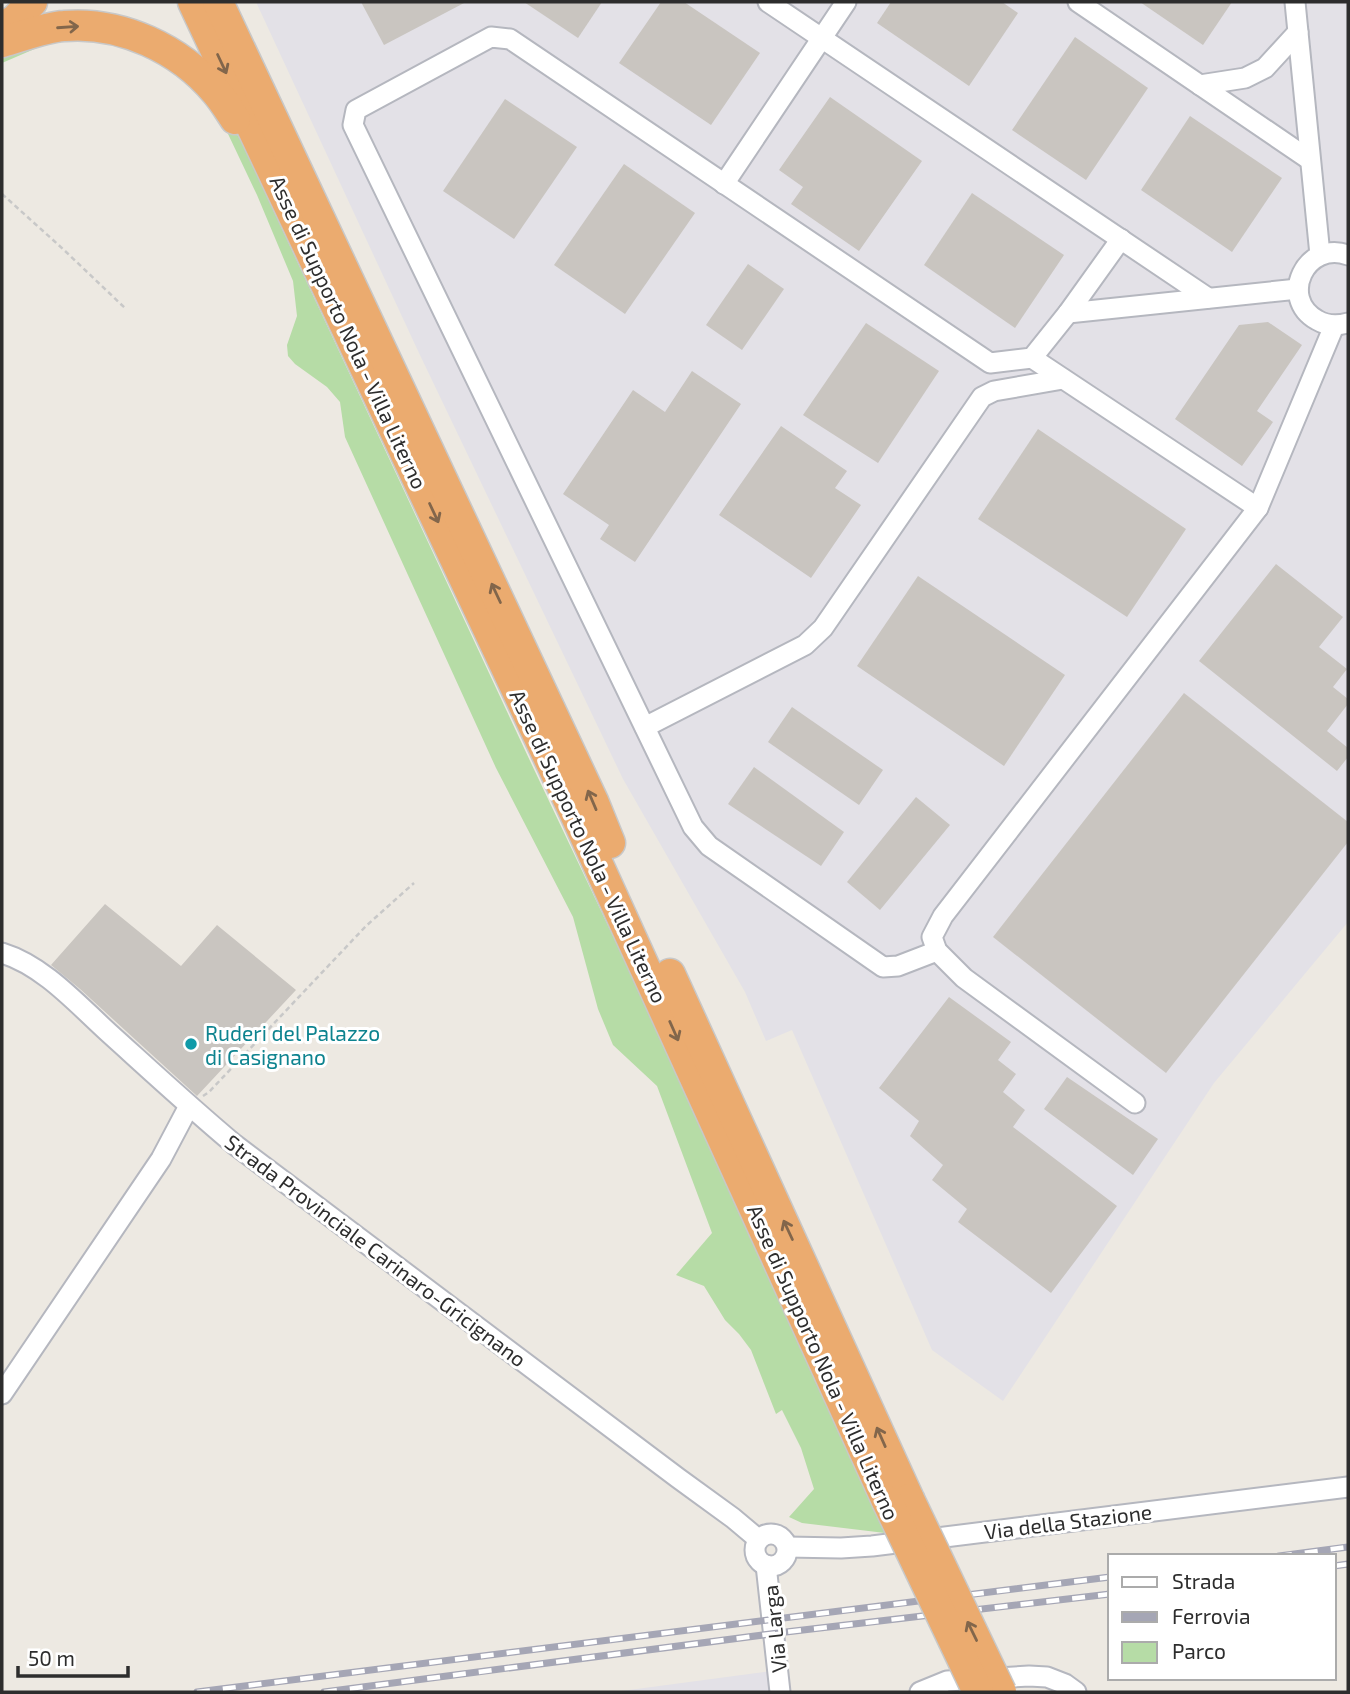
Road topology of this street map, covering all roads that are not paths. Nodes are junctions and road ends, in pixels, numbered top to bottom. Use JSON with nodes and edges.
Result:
{"nodes":[{"id":1,"x":32,"y":2,"type":"edge"},
{"id":2,"x":193,"y":2,"type":"edge"},
{"id":3,"x":221,"y":2,"type":"edge"},
{"id":4,"x":768,"y":2,"type":"edge"},
{"id":5,"x":846,"y":2,"type":"edge"},
{"id":6,"x":1078,"y":2,"type":"edge"},
{"id":7,"x":1295,"y":2,"type":"edge"},
{"id":8,"x":2,"y":27,"type":"edge"},
{"id":9,"x":1298,"y":32,"type":"junction"},
{"id":10,"x":822,"y":38,"type":"junction"},
{"id":11,"x":2,"y":42,"type":"edge"},
{"id":12,"x":1200,"y":85,"type":"junction"},
{"id":13,"x":1310,"y":160,"type":"junction"},
{"id":14,"x":724,"y":184,"type":"junction"},
{"id":15,"x":280,"y":186,"type":"junction"},
{"id":16,"x":1121,"y":239,"type":"junction"},
{"id":17,"x":1320,"y":255,"type":"junction"},
{"id":18,"x":1348,"y":255,"type":"edge"},
{"id":19,"x":1298,"y":289,"type":"junction"},
{"id":20,"x":1208,"y":298,"type":"junction"},
{"id":21,"x":1068,"y":313,"type":"junction"},
{"id":22,"x":1341,"y":324,"type":"edge"},
{"id":23,"x":1032,"y":358,"type":"junction"},
{"id":24,"x":990,"y":363,"type":"junction"},
{"id":25,"x":1063,"y":379,"type":"junction"},
{"id":26,"x":982,"y":397,"type":"junction"},
{"id":27,"x":1258,"y":508,"type":"junction"},
{"id":28,"x":645,"y":727,"type":"junction"},
{"id":29,"x":937,"y":951,"type":"junction"},
{"id":30,"x":2,"y":953,"type":"edge"},
{"id":31,"x":1135,"y":1102,"type":"dead end"},
{"id":32,"x":189,"y":1106,"type":"junction"},
{"id":33,"x":2,"y":1394,"type":"edge"},
{"id":34,"x":1348,"y":1486,"type":"edge"},
{"id":35,"x":898,"y":1500,"type":"junction"},
{"id":36,"x":758,"y":1539,"type":"junction"},
{"id":37,"x":787,"y":1547,"type":"junction"},
{"id":38,"x":766,"y":1565,"type":"junction"},
{"id":39,"x":780,"y":1692,"type":"edge"},
{"id":40,"x":920,"y":1692,"type":"edge"},
{"id":41,"x":978,"y":1692,"type":"edge"},
{"id":42,"x":1002,"y":1692,"type":"edge"},
{"id":43,"x":1076,"y":1692,"type":"edge"}],
"edges":[{"from":1,"to":8,"type":"highway"},
{"from":2,"to":15,"type":"highway","name":"Asse di Supporto Nola - Villa Literno","one_way":true},
{"from":35,"to":3,"type":"highway","name":"Asse di Supporto Nola - Villa Literno","one_way":true},
{"from":4,"to":10,"type":"street"},
{"from":5,"to":10,"type":"street"},
{"from":6,"to":12,"type":"street"},
{"from":7,"to":9,"type":"street"},
{"from":9,"to":12,"type":"street"},
{"from":9,"to":13,"type":"street"},
{"from":10,"to":14,"type":"street"},
{"from":10,"to":16,"type":"street"},
{"from":11,"to":15,"type":"highway","one_way":true},
{"from":12,"to":13,"type":"street"},
{"from":13,"to":17,"type":"street"},
{"from":14,"to":24,"type":"street"},
{"from":14,"to":28,"type":"street"},
{"from":15,"to":35,"type":"highway","name":"Asse di Supporto Nola - Villa Literno","one_way":true},
{"from":16,"to":20,"type":"street"},
{"from":16,"to":21,"type":"street"},
{"from":17,"to":18,"type":"street"},
{"from":17,"to":19,"type":"street"},
{"from":19,"to":20,"type":"street"},
{"from":19,"to":22,"type":"street"},
{"from":20,"to":21,"type":"street"},
{"from":21,"to":23,"type":"street"},
{"from":22,"to":27,"type":"street"},
{"from":23,"to":24,"type":"street"},
{"from":23,"to":25,"type":"street"},
{"from":24,"to":26,"type":"street"},
{"from":25,"to":26,"type":"street"},
{"from":25,"to":27,"type":"street"},
{"from":26,"to":28,"type":"street"},
{"from":27,"to":29,"type":"street"},
{"from":28,"to":29,"type":"street"},
{"from":29,"to":31,"type":"street"},
{"from":30,"to":32,"type":"street","name":"Strada Provinciale Carinaro-Gricignano"},
{"from":32,"to":33,"type":"street"},
{"from":32,"to":36,"type":"street","name":"Strada Provinciale Carinaro-Gricignano"},
{"from":34,"to":37,"type":"street","name":"Via della Stazione"},
{"from":35,"to":41,"type":"highway","name":"Asse di Supporto Nola - Villa Literno","bridge":true},
{"from":42,"to":35,"type":"highway","name":"Asse di Supporto Nola - Villa Literno","one_way":true,"bridge":true},
{"from":36,"to":37,"type":"street"},
{"from":36,"to":38,"type":"street","name":"Via Larga"},
{"from":37,"to":38,"type":"street","name":"Via Larga"},
{"from":38,"to":39,"type":"street","name":"Via Larga"},
{"from":40,"to":43,"type":"street"}]}
